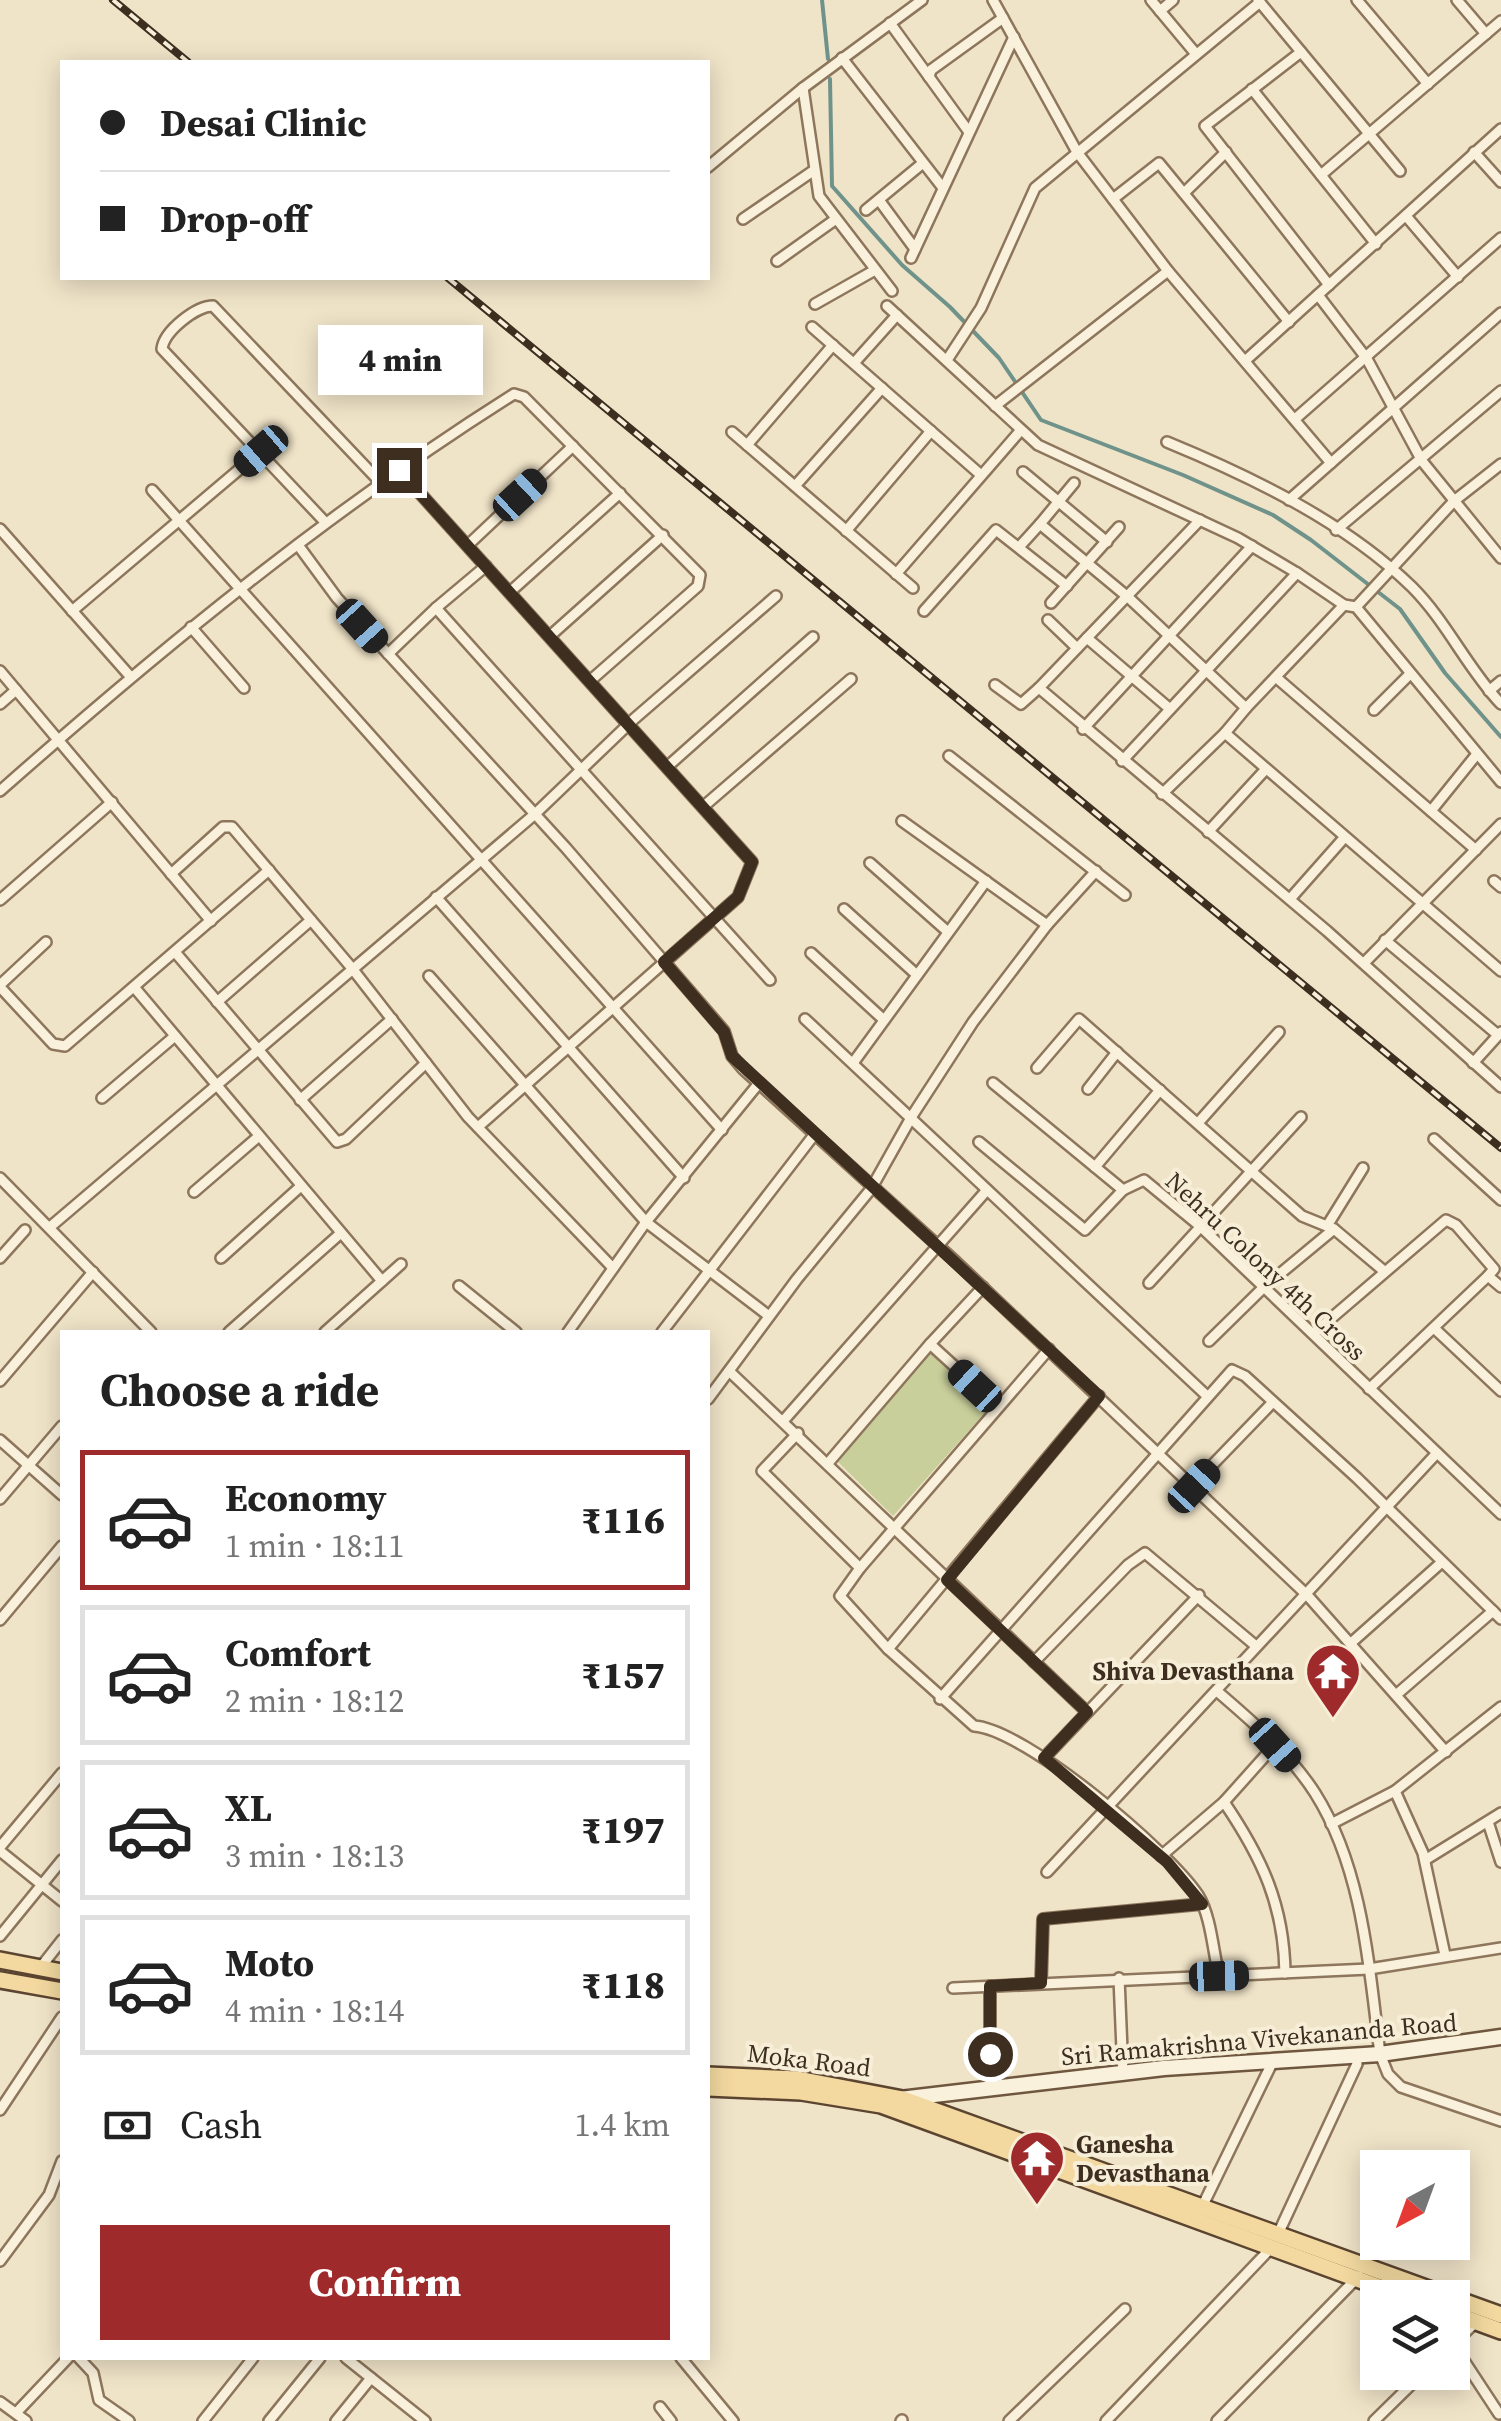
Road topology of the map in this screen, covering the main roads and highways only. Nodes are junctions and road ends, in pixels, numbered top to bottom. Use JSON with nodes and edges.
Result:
{"nodes":[{"id":1,"x":0,"y":1960,"type":"edge"},
{"id":2,"x":60,"y":1972,"type":"edge"},
{"id":3,"x":0,"y":1980,"type":"edge"},
{"id":4,"x":60,"y":1991,"type":"edge"},
{"id":5,"x":1501,"y":2037,"type":"edge"},
{"id":6,"x":710,"y":2075,"type":"edge"},
{"id":7,"x":710,"y":2088,"type":"edge"},
{"id":8,"x":903,"y":2098,"type":"junction"},
{"id":9,"x":882,"y":2105,"type":"junction"},
{"id":10,"x":942,"y":2119,"type":"junction"},
{"id":11,"x":1362,"y":2272,"type":"junction"},
{"id":12,"x":1377,"y":2280,"type":"edge"},
{"id":13,"x":1501,"y":2316,"type":"edge"},
{"id":14,"x":1470,"y":2320,"type":"edge"},
{"id":15,"x":1501,"y":2332,"type":"edge"}],
"edges":[{"from":1,"to":2,"type":"main road"},
{"from":3,"to":4,"type":"main road"},
{"from":5,"to":8,"type":"main road","name":"Sri Ramakrishna Vivekananda Road"},
{"from":6,"to":8,"type":"main road","name":"Moka Road"},
{"from":7,"to":9,"type":"main road","name":"Moka Road"},
{"from":8,"to":9,"type":"main road","name":"Sri Ramakrishna Vivekananda Road"},
{"from":8,"to":10,"type":"main road","name":"Moka Road"},
{"from":9,"to":10,"type":"main road","name":"Moka Road"},
{"from":10,"to":11,"type":"main road"},
{"from":10,"to":11,"type":"main road"},
{"from":11,"to":12,"type":"main road"},
{"from":11,"to":13,"type":"main road"},
{"from":14,"to":15,"type":"main road"}]}
